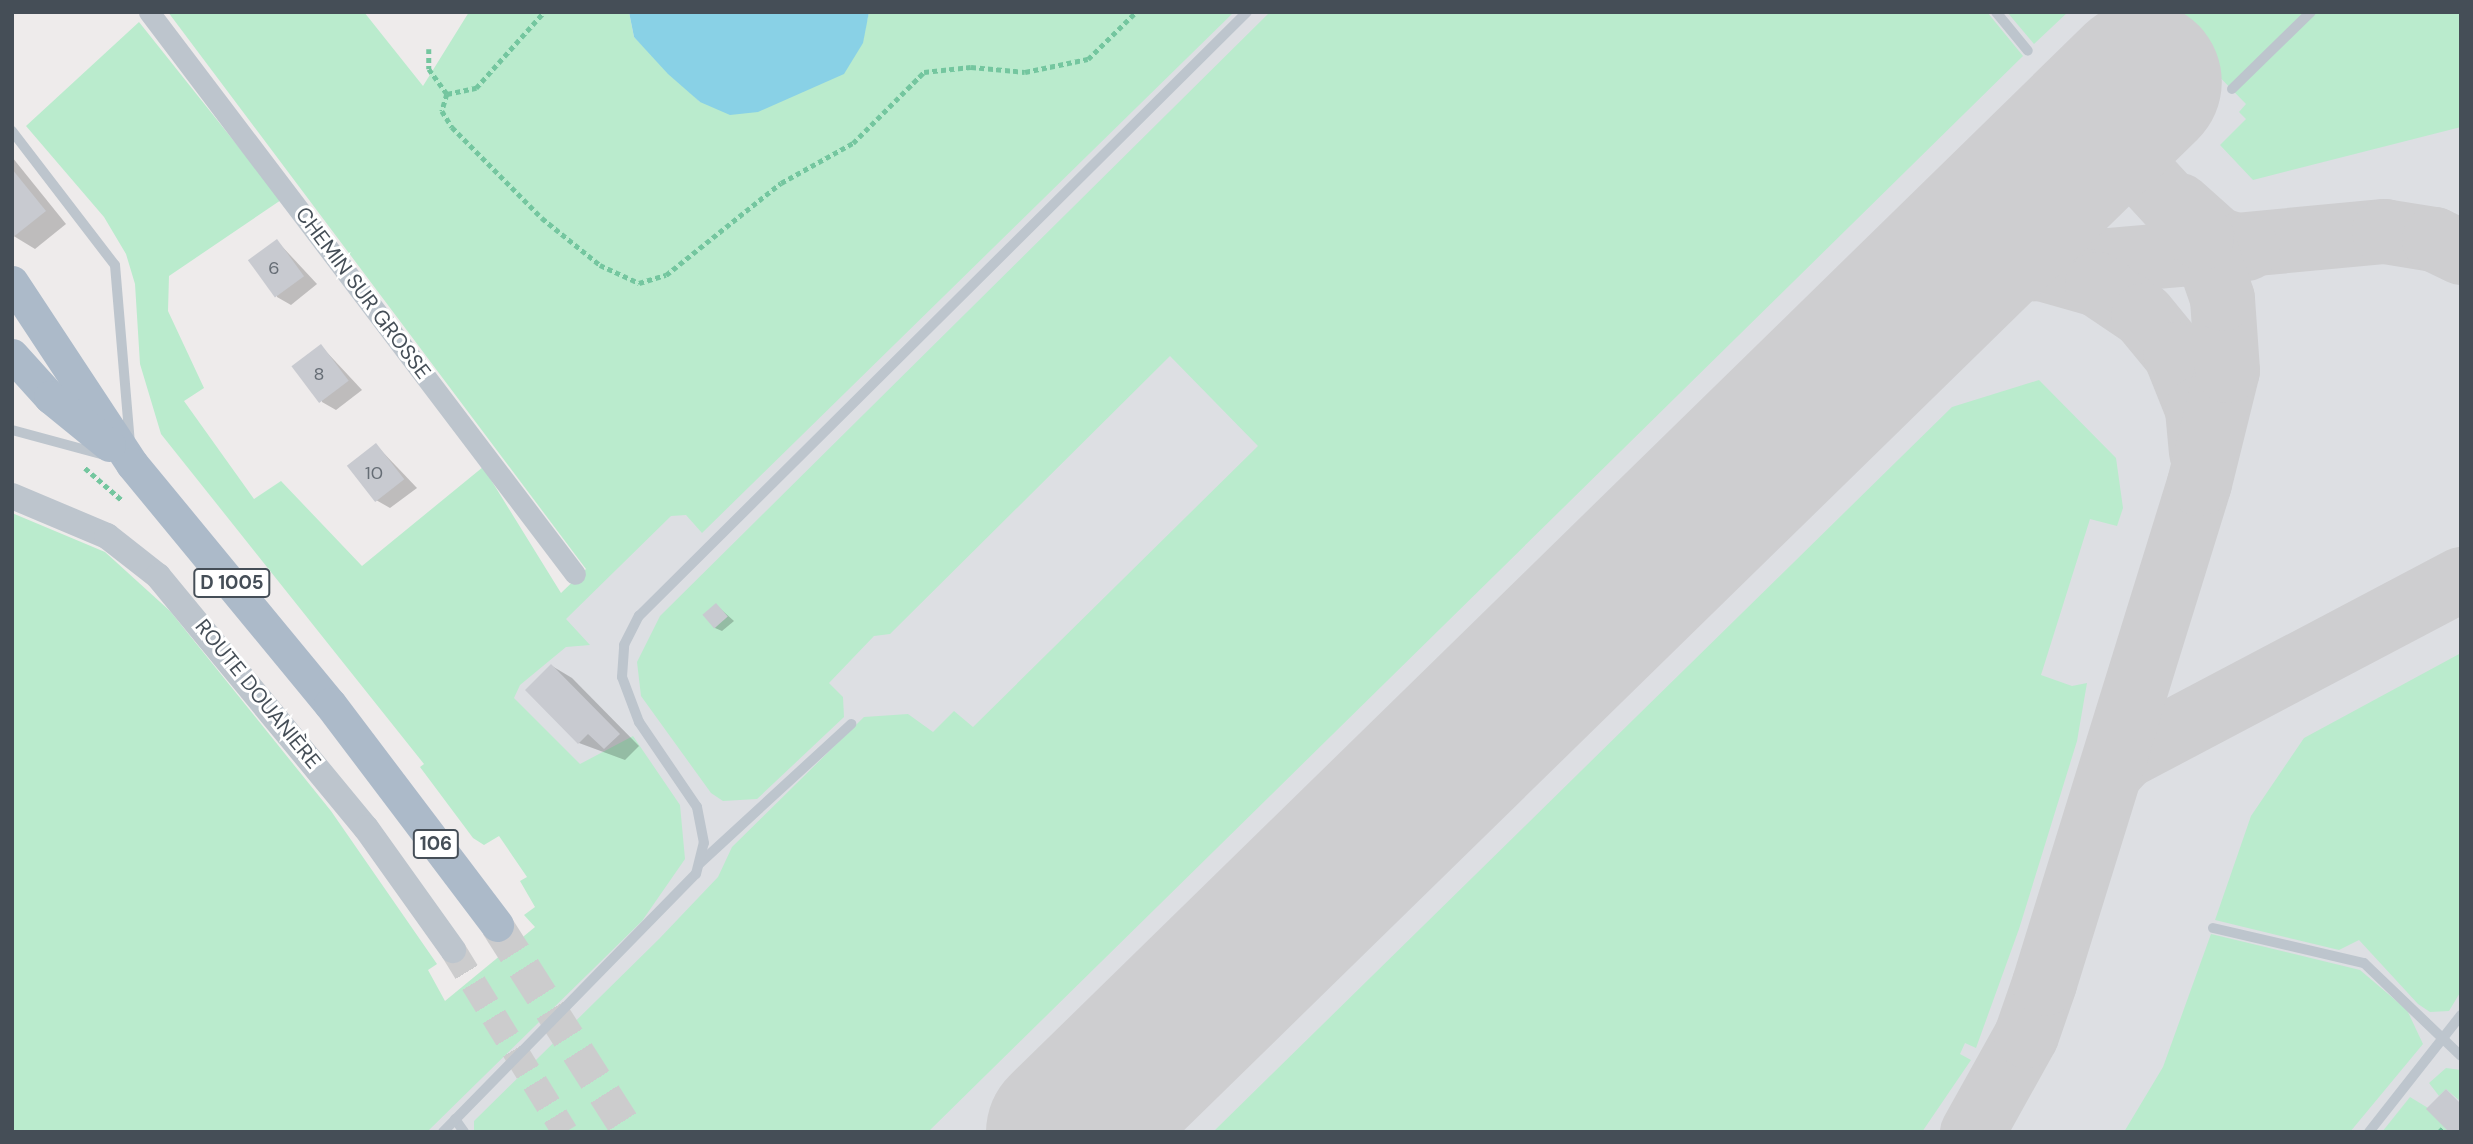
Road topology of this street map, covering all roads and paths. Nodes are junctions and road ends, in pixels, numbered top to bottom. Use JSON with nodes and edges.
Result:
{"nodes":[{"id":1,"x":149,"y":12,"type":"edge"},
{"id":2,"x":544,"y":12,"type":"edge"},
{"id":3,"x":1136,"y":12,"type":"edge"},
{"id":4,"x":1247,"y":12,"type":"edge"},
{"id":5,"x":1996,"y":12,"type":"edge"},
{"id":6,"x":2311,"y":12,"type":"edge"},
{"id":7,"x":429,"y":49,"type":"dead end"},
{"id":8,"x":2028,"y":51,"type":"dead end"},
{"id":9,"x":2232,"y":89,"type":"dead end"},
{"id":10,"x":447,"y":94,"type":"junction"},
{"id":11,"x":12,"y":131,"type":"edge"},
{"id":12,"x":12,"y":282,"type":"edge"},
{"id":13,"x":12,"y":355,"type":"edge"},
{"id":14,"x":12,"y":430,"type":"edge"},
{"id":15,"x":60,"y":441,"type":"junction"},
{"id":16,"x":132,"y":464,"type":"junction"},
{"id":17,"x":12,"y":496,"type":"edge"},
{"id":18,"x":131,"y":507,"type":"dead end"},
{"id":19,"x":575,"y":574,"type":"dead end"},
{"id":20,"x":851,"y":723,"type":"dead end"},
{"id":21,"x":375,"y":763,"type":"joint"},
{"id":22,"x":699,"y":864,"type":"junction"},
{"id":23,"x":496,"y":925,"type":"tunnel mouth"},
{"id":24,"x":2213,"y":928,"type":"dead end"},
{"id":25,"x":453,"y":950,"type":"tunnel mouth"},
{"id":26,"x":2461,"y":1015,"type":"edge"},
{"id":27,"x":2443,"y":1038,"type":"junction"},
{"id":28,"x":2461,"y":1056,"type":"edge"},
{"id":29,"x":455,"y":1119,"type":"junction"},
{"id":30,"x":2444,"y":1127,"type":"dead end"},
{"id":31,"x":443,"y":1132,"type":"edge"},
{"id":32,"x":464,"y":1132,"type":"edge"},
{"id":33,"x":2369,"y":1132,"type":"edge"},
{"id":34,"x":2439,"y":1132,"type":"edge"}],
"edges":[{"from":1,"to":19,"type":"street","name":"CHEMIN SUR GROSSE"},
{"from":2,"to":10,"type":"path"},
{"from":3,"to":10,"type":"path"},
{"from":4,"to":22,"type":"lane"},
{"from":5,"to":8,"type":"lane"},
{"from":6,"to":9,"type":"lane"},
{"from":7,"to":10,"type":"path"},
{"from":11,"to":16,"type":"lane"},
{"from":12,"to":16,"type":"main road","number":"D 1005"},
{"from":13,"to":16,"type":"main road","number":"D 1005"},
{"from":14,"to":15,"type":"lane"},
{"from":15,"to":16,"type":"lane"},
{"from":15,"to":18,"type":"path"},
{"from":16,"to":21,"type":"main road","number":"D 1005"},
{"from":17,"to":25,"type":"street","name":"ROUTE DOUANIÈRE"},
{"from":20,"to":22,"type":"lane"},
{"from":21,"to":23,"type":"main road","number":"106"},
{"from":22,"to":29,"type":"lane"},
{"from":24,"to":27,"type":"lane"},
{"from":26,"to":27,"type":"lane"},
{"from":27,"to":28,"type":"lane"},
{"from":27,"to":33,"type":"lane"},
{"from":29,"to":31,"type":"lane"},
{"from":29,"to":32,"type":"lane"},
{"from":30,"to":34,"type":"path"}]}
